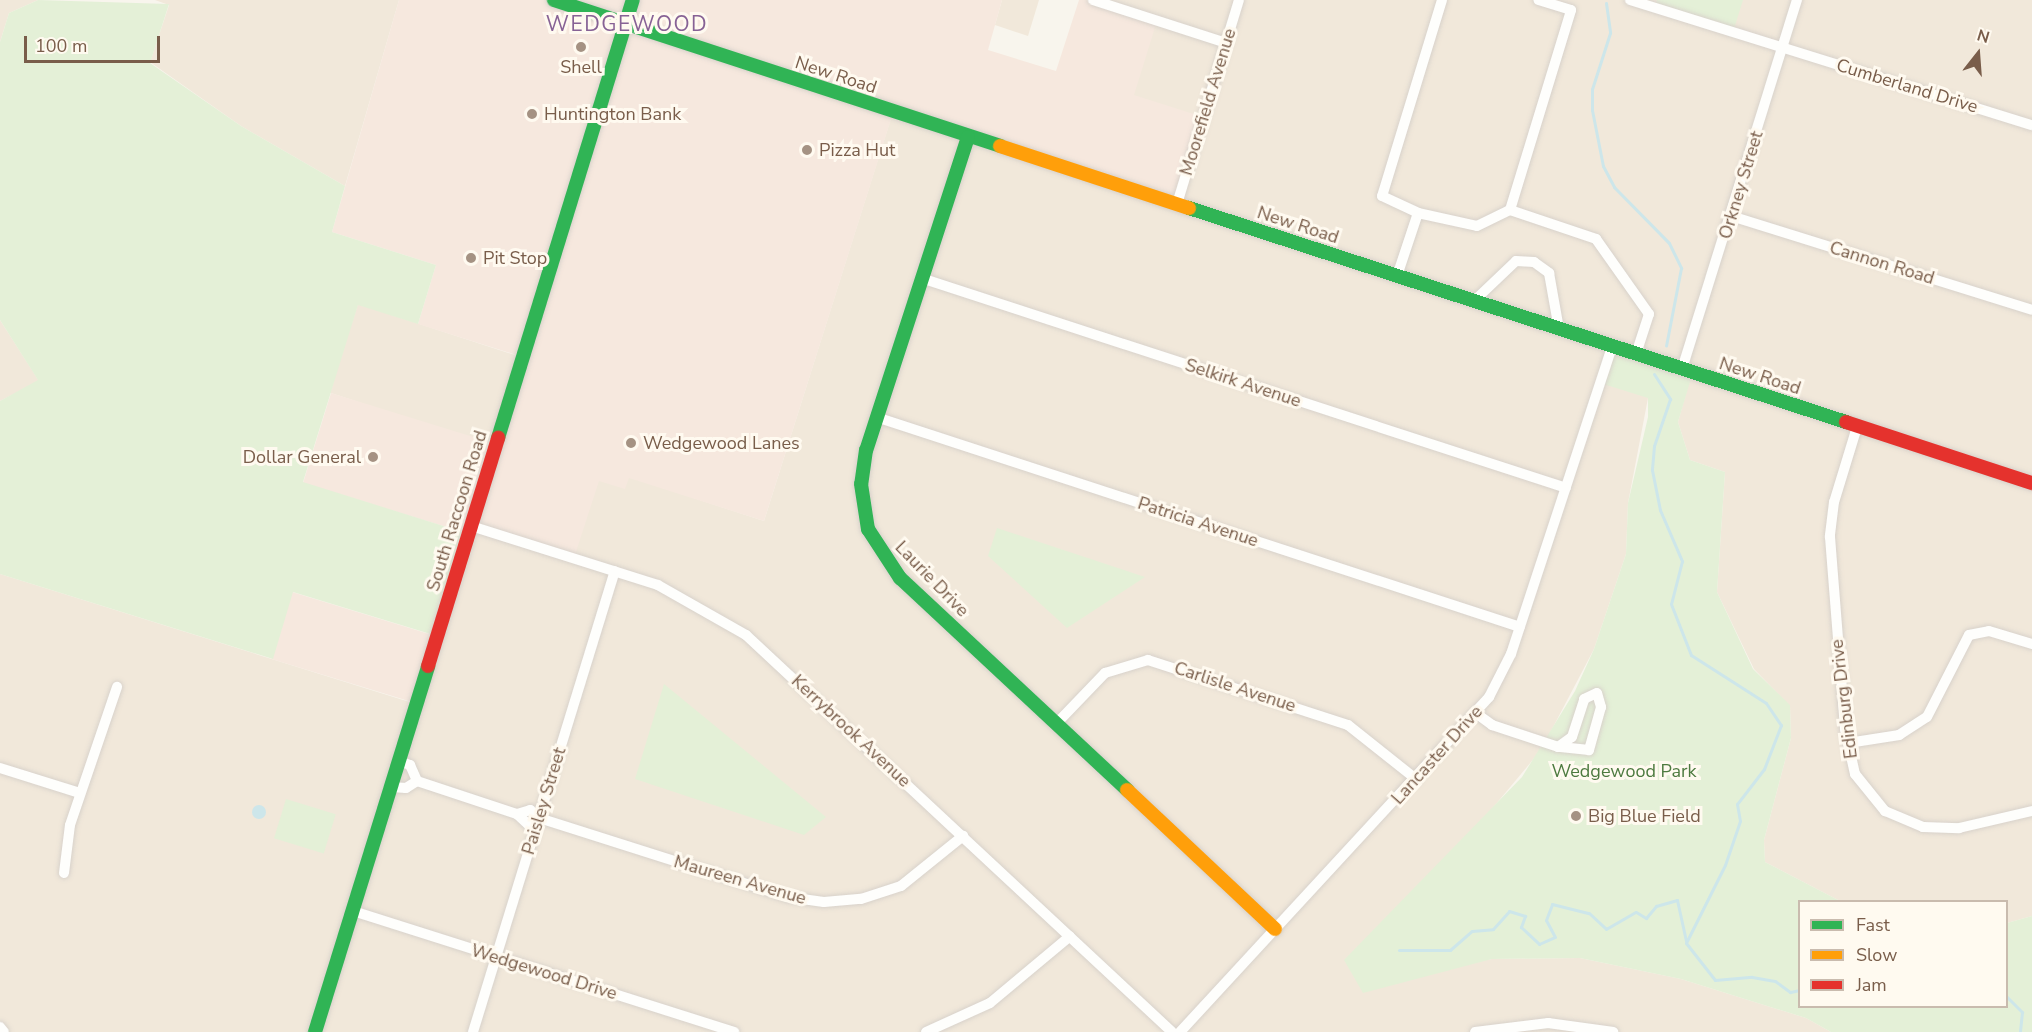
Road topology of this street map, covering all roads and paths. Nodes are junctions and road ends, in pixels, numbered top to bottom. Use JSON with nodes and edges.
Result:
{"nodes":[{"id":1,"x":554,"y":0,"type":"edge"},
{"id":2,"x":633,"y":0,"type":"edge"},
{"id":3,"x":1093,"y":0,"type":"edge"},
{"id":4,"x":1239,"y":0,"type":"edge"},
{"id":5,"x":1442,"y":0,"type":"edge"},
{"id":6,"x":1539,"y":0,"type":"edge"},
{"id":7,"x":1630,"y":0,"type":"edge"},
{"id":8,"x":1797,"y":0,"type":"edge"},
{"id":9,"x":626,"y":24,"type":"junction"},
{"id":10,"x":1226,"y":43,"type":"junction"},
{"id":11,"x":1783,"y":48,"type":"junction"},
{"id":12,"x":2032,"y":125,"type":"edge"},
{"id":13,"x":968,"y":137,"type":"junction"},
{"id":14,"x":1177,"y":204,"type":"junction"},
{"id":15,"x":1510,"y":210,"type":"junction"},
{"id":16,"x":1418,"y":213,"type":"junction"},
{"id":17,"x":1731,"y":216,"type":"junction"},
{"id":18,"x":1397,"y":276,"type":"junction"},
{"id":19,"x":921,"y":278,"type":"junction"},
{"id":20,"x":1474,"y":301,"type":"junction"},
{"id":21,"x":2032,"y":310,"type":"edge"},
{"id":22,"x":1558,"y":329,"type":"junction"},
{"id":23,"x":1612,"y":346,"type":"junction"},
{"id":24,"x":1636,"y":354,"type":"junction"},
{"id":25,"x":1682,"y":369,"type":"junction"},
{"id":26,"x":876,"y":417,"type":"junction"},
{"id":27,"x":1857,"y":427,"type":"junction"},
{"id":28,"x":2032,"y":483,"type":"edge"},
{"id":29,"x":1566,"y":488,"type":"junction"},
{"id":30,"x":471,"y":526,"type":"junction"},
{"id":31,"x":615,"y":571,"type":"junction"},
{"id":32,"x":1520,"y":627,"type":"junction"},
{"id":33,"x":2032,"y":644,"type":"edge"},
{"id":34,"x":117,"y":687,"type":"dead end"},
{"id":35,"x":1477,"y":714,"type":"junction"},
{"id":36,"x":1056,"y":724,"type":"junction"},
{"id":37,"x":1848,"y":743,"type":"junction"},
{"id":38,"x":1558,"y":747,"type":"junction"},
{"id":39,"x":399,"y":761,"type":"junction"},
{"id":40,"x":0,"y":768,"type":"edge"},
{"id":41,"x":1416,"y":779,"type":"junction"},
{"id":42,"x":417,"y":781,"type":"junction"},
{"id":43,"x":391,"y":787,"type":"junction"},
{"id":44,"x":80,"y":793,"type":"junction"},
{"id":45,"x":2032,"y":811,"type":"edge"},
{"id":46,"x":539,"y":818,"type":"junction"},
{"id":47,"x":963,"y":836,"type":"junction"},
{"id":48,"x":64,"y":873,"type":"dead end"},
{"id":49,"x":353,"y":911,"type":"junction"},
{"id":50,"x":1275,"y":929,"type":"junction"},
{"id":51,"x":1070,"y":936,"type":"junction"},
{"id":52,"x":496,"y":957,"type":"junction"},
{"id":53,"x":0,"y":1027,"type":"edge"},
{"id":54,"x":4,"y":1032,"type":"edge"},
{"id":55,"x":315,"y":1032,"type":"edge"},
{"id":56,"x":473,"y":1032,"type":"edge"},
{"id":57,"x":734,"y":1032,"type":"edge"},
{"id":58,"x":926,"y":1032,"type":"edge"},
{"id":59,"x":1172,"y":1032,"type":"edge"},
{"id":60,"x":1180,"y":1032,"type":"edge"},
{"id":61,"x":1475,"y":1032,"type":"edge"},
{"id":62,"x":1612,"y":1032,"type":"edge"}],
"edges":[{"from":1,"to":9,"type":"street","name":"New Road"},
{"from":2,"to":9,"type":"street","name":"South Raccoon Road"},
{"from":3,"to":10,"type":"street"},
{"from":4,"to":10,"type":"street","name":"Moorefield Avenue"},
{"from":5,"to":16,"type":"street"},
{"from":6,"to":15,"type":"street"},
{"from":7,"to":11,"type":"street","name":"Cumberland Drive"},
{"from":8,"to":11,"type":"street","name":"Orkney Street"},
{"from":9,"to":13,"type":"street","name":"New Road"},
{"from":9,"to":30,"type":"street","name":"South Raccoon Road"},
{"from":10,"to":14,"type":"street","name":"Moorefield Avenue"},
{"from":11,"to":12,"type":"street","name":"Cumberland Drive"},
{"from":11,"to":17,"type":"street","name":"Orkney Street"},
{"from":13,"to":14,"type":"street","name":"New Road"},
{"from":13,"to":19,"type":"street","name":"Laurie Drive"},
{"from":14,"to":18,"type":"street","name":"New Road"},
{"from":15,"to":16,"type":"street"},
{"from":15,"to":24,"type":"street"},
{"from":16,"to":18,"type":"street"},
{"from":17,"to":21,"type":"street","name":"Cannon Road"},
{"from":17,"to":25,"type":"street","name":"Orkney Street"},
{"from":18,"to":20,"type":"street","name":"New Road"},
{"from":19,"to":26,"type":"street","name":"Laurie Drive"},
{"from":19,"to":29,"type":"street","name":"Selkirk Avenue"},
{"from":20,"to":22,"type":"street","name":"New Road"},
{"from":20,"to":22,"type":"street"},
{"from":22,"to":23,"type":"street","name":"New Road"},
{"from":23,"to":24,"type":"street","name":"New Road"},
{"from":23,"to":29,"type":"street","name":"Lancaster Drive"},
{"from":24,"to":25,"type":"street","name":"New Road"},
{"from":25,"to":27,"type":"street","name":"New Road"},
{"from":26,"to":32,"type":"street","name":"Patricia Avenue"},
{"from":26,"to":36,"type":"street","name":"Laurie Drive"},
{"from":27,"to":28,"type":"street","name":"New Road"},
{"from":27,"to":37,"type":"street","name":"Edinburg Drive"},
{"from":29,"to":32,"type":"street","name":"Lancaster Drive"},
{"from":30,"to":31,"type":"street","name":"Kerrybrook Avenue"},
{"from":30,"to":39,"type":"street","name":"South Raccoon Road"},
{"from":31,"to":46,"type":"street","name":"Paisley Street"},
{"from":31,"to":47,"type":"street","name":"Kerrybrook Avenue"},
{"from":32,"to":35,"type":"street","name":"Lancaster Drive"},
{"from":33,"to":37,"type":"street"},
{"from":34,"to":44,"type":"street"},
{"from":35,"to":38,"type":"street"},
{"from":35,"to":41,"type":"street","name":"Lancaster Drive"},
{"from":36,"to":41,"type":"street","name":"Carlisle Avenue"},
{"from":36,"to":50,"type":"street","name":"Laurie Drive"},
{"from":37,"to":45,"type":"street","name":"Edinburg Drive"},
{"from":38,"to":38,"type":"street"},
{"from":39,"to":42,"type":"street"},
{"from":39,"to":43,"type":"street","name":"South Raccoon Road"},
{"from":40,"to":44,"type":"street"},
{"from":41,"to":50,"type":"street","name":"Lancaster Drive"},
{"from":42,"to":43,"type":"street"},
{"from":42,"to":46,"type":"street","name":"Maureen Avenue"},
{"from":43,"to":49,"type":"street","name":"South Raccoon Road"},
{"from":44,"to":48,"type":"street"},
{"from":46,"to":47,"type":"street","name":"Maureen Avenue"},
{"from":46,"to":52,"type":"street","name":"Paisley Street"},
{"from":47,"to":51,"type":"street","name":"Kerrybrook Avenue"},
{"from":49,"to":52,"type":"street","name":"Wedgewood Drive"},
{"from":49,"to":55,"type":"street","name":"South Raccoon Road"},
{"from":50,"to":60,"type":"street","name":"Lancaster Drive"},
{"from":51,"to":58,"type":"street"},
{"from":51,"to":59,"type":"street","name":"Kerrybrook Avenue"},
{"from":52,"to":56,"type":"street","name":"Paisley Street"},
{"from":52,"to":57,"type":"street","name":"Wedgewood Drive"},
{"from":53,"to":54,"type":"street"},
{"from":61,"to":62,"type":"street"}]}
